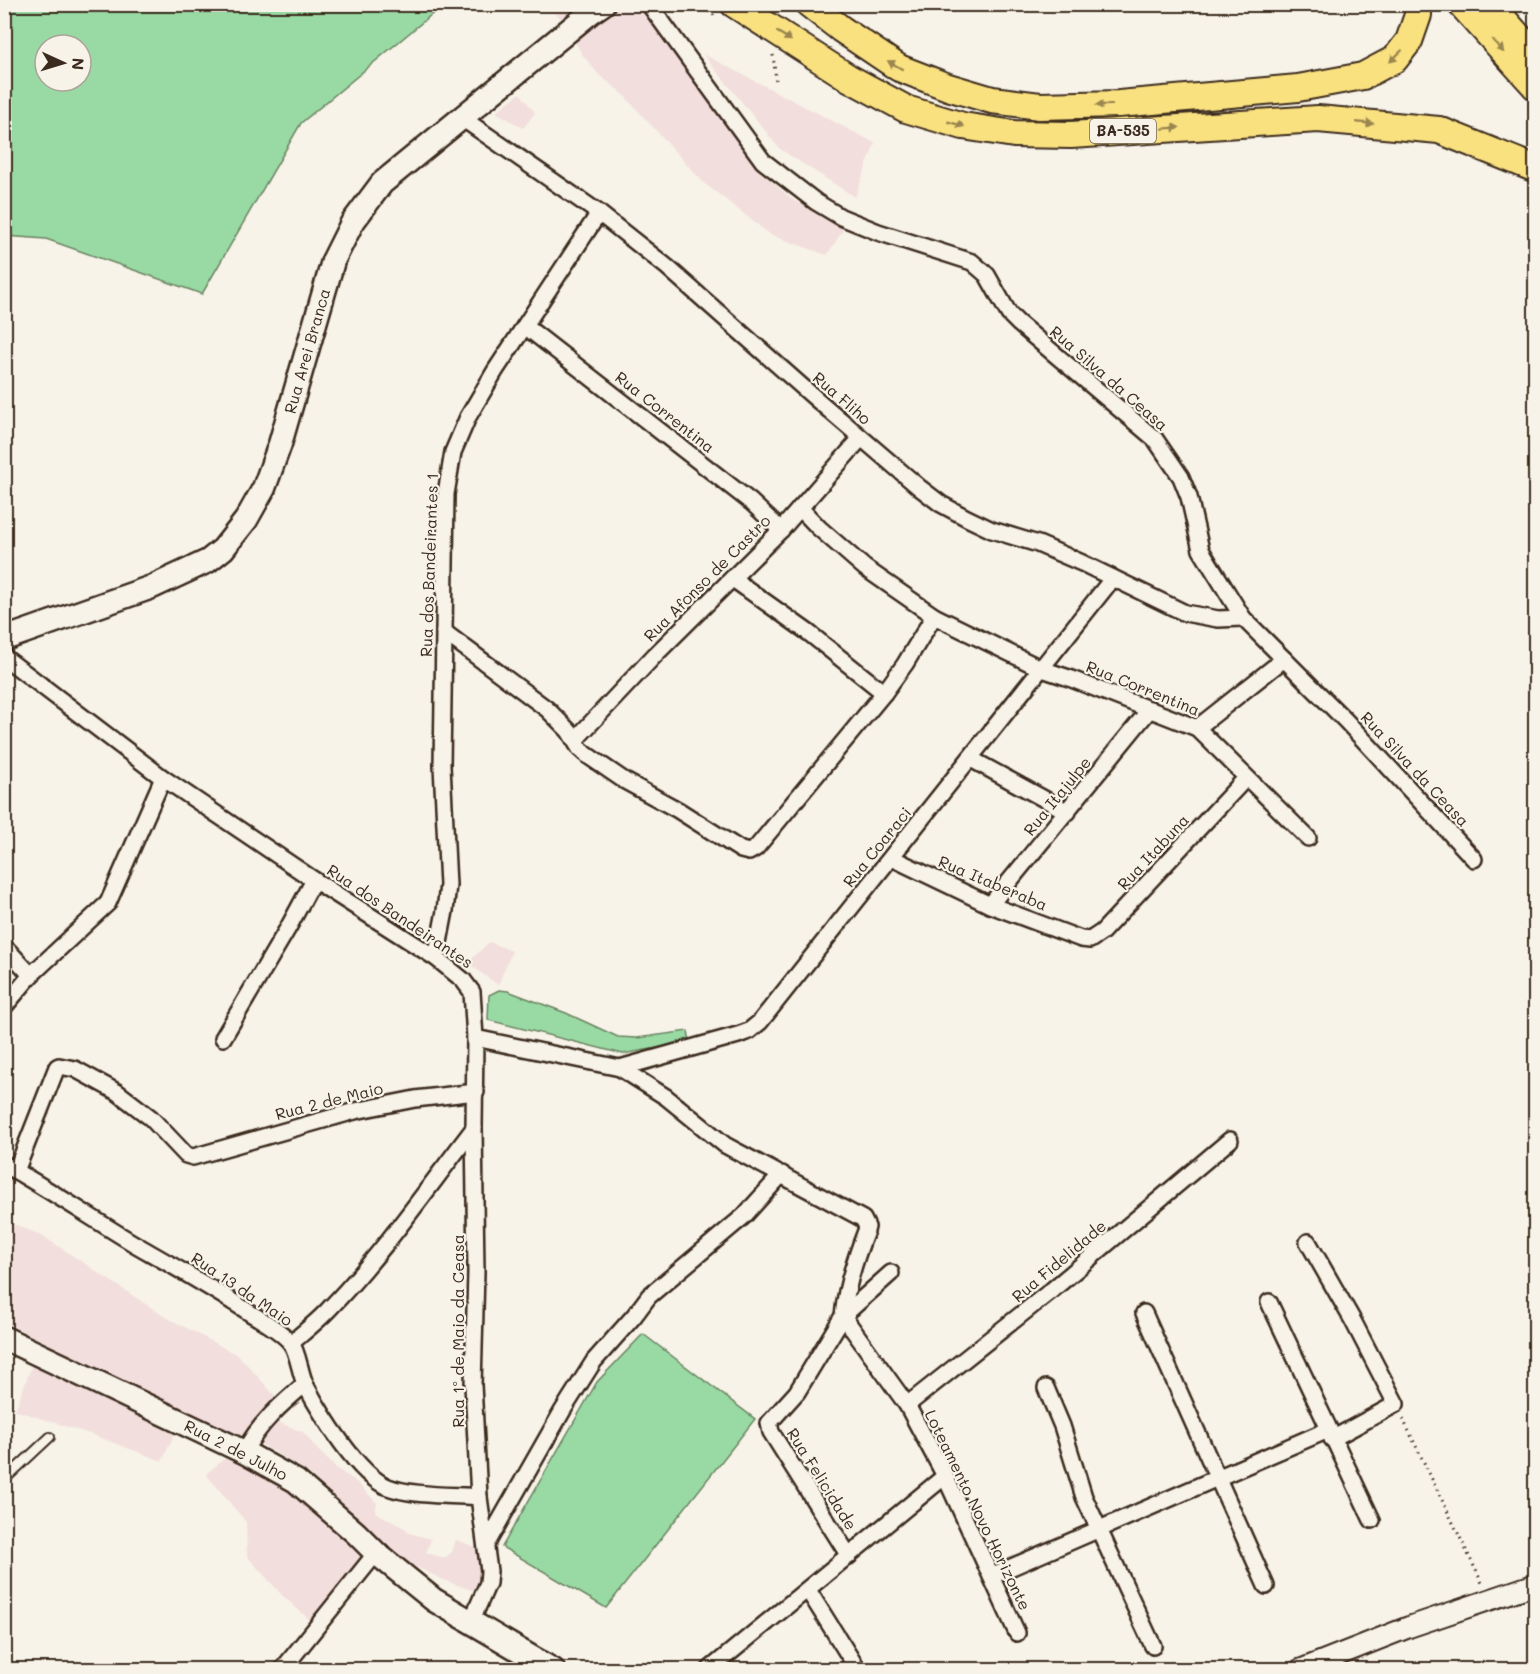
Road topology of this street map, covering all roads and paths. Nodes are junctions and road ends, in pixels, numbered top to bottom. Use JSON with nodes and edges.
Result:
{"nodes":[{"id":1,"x":649,"y":4,"type":"edge"},
{"id":2,"x":734,"y":4,"type":"edge"},
{"id":3,"x":809,"y":4,"type":"edge"},
{"id":4,"x":1418,"y":4,"type":"edge"},
{"id":5,"x":1461,"y":4,"type":"edge"},
{"id":6,"x":1490,"y":4,"type":"edge"},
{"id":7,"x":597,"y":7,"type":"edge"},
{"id":8,"x":1536,"y":56,"type":"edge"},
{"id":9,"x":1536,"y":87,"type":"edge"},
{"id":10,"x":462,"y":118,"type":"junction"},
{"id":11,"x":1536,"y":170,"type":"edge"},
{"id":12,"x":599,"y":213,"type":"junction"},
{"id":13,"x":525,"y":326,"type":"junction"},
{"id":14,"x":861,"y":438,"type":"junction"},
{"id":15,"x":800,"y":508,"type":"junction"},
{"id":16,"x":781,"y":530,"type":"junction"},
{"id":17,"x":1113,"y":578,"type":"junction"},
{"id":18,"x":733,"y":579,"type":"junction"},
{"id":19,"x":934,"y":616,"type":"junction"},
{"id":20,"x":1243,"y":618,"type":"junction"},
{"id":21,"x":444,"y":632,"type":"junction"},
{"id":22,"x":4,"y":639,"type":"edge"},
{"id":23,"x":4,"y":657,"type":"edge"},
{"id":24,"x":1284,"y":659,"type":"junction"},
{"id":25,"x":1042,"y":669,"type":"junction"},
{"id":26,"x":884,"y":693,"type":"junction"},
{"id":27,"x":1150,"y":709,"type":"junction"},
{"id":28,"x":1197,"y":728,"type":"junction"},
{"id":29,"x":575,"y":740,"type":"junction"},
{"id":30,"x":971,"y":759,"type":"junction"},
{"id":31,"x":163,"y":778,"type":"junction"},
{"id":32,"x":1246,"y":778,"type":"junction"},
{"id":33,"x":1068,"y":812,"type":"junction"},
{"id":34,"x":1308,"y":838,"type":"dead end"},
{"id":35,"x":892,"y":858,"type":"junction"},
{"id":36,"x":1474,"y":859,"type":"dead end"},
{"id":37,"x":314,"y":880,"type":"junction"},
{"id":38,"x":990,"y":905,"type":"junction"},
{"id":39,"x":1081,"y":939,"type":"joint"},
{"id":40,"x":4,"y":946,"type":"edge"},
{"id":41,"x":436,"y":958,"type":"junction"},
{"id":42,"x":31,"y":975,"type":"junction"},
{"id":43,"x":4,"y":1007,"type":"edge"},
{"id":44,"x":223,"y":1038,"type":"dead end"},
{"id":45,"x":475,"y":1038,"type":"junction"},
{"id":46,"x":620,"y":1068,"type":"junction"},
{"id":47,"x":476,"y":1092,"type":"junction"},
{"id":48,"x":474,"y":1128,"type":"junction"},
{"id":49,"x":1230,"y":1140,"type":"dead end"},
{"id":50,"x":10,"y":1167,"type":"edge"},
{"id":51,"x":782,"y":1174,"type":"junction"},
{"id":52,"x":1308,"y":1242,"type":"dead end"},
{"id":53,"x":891,"y":1273,"type":"dead end"},
{"id":54,"x":1269,"y":1302,"type":"dead end"},
{"id":55,"x":1144,"y":1313,"type":"dead end"},
{"id":56,"x":843,"y":1316,"type":"junction"},
{"id":57,"x":4,"y":1338,"type":"edge"},
{"id":58,"x":291,"y":1343,"type":"junction"},
{"id":59,"x":305,"y":1384,"type":"junction"},
{"id":60,"x":1046,"y":1388,"type":"dead end"},
{"id":61,"x":1396,"y":1404,"type":"junction"},
{"id":62,"x":907,"y":1405,"type":"junction"},
{"id":63,"x":1330,"y":1435,"type":"junction"},
{"id":64,"x":50,"y":1437,"type":"dead end"},
{"id":65,"x":244,"y":1452,"type":"junction"},
{"id":66,"x":945,"y":1476,"type":"junction"},
{"id":67,"x":1218,"y":1479,"type":"junction"},
{"id":68,"x":4,"y":1480,"type":"edge"},
{"id":69,"x":479,"y":1497,"type":"junction"},
{"id":70,"x":1372,"y":1520,"type":"dead end"},
{"id":71,"x":1098,"y":1529,"type":"junction"},
{"id":72,"x":486,"y":1545,"type":"junction"},
{"id":73,"x":376,"y":1553,"type":"junction"},
{"id":74,"x":849,"y":1556,"type":"junction"},
{"id":75,"x":991,"y":1576,"type":"junction"},
{"id":76,"x":1536,"y":1584,"type":"edge"},
{"id":77,"x":1266,"y":1586,"type":"dead end"},
{"id":78,"x":808,"y":1590,"type":"junction"},
{"id":79,"x":1489,"y":1599,"type":"junction"},
{"id":80,"x":472,"y":1620,"type":"junction"},
{"id":81,"x":1017,"y":1633,"type":"dead end"},
{"id":82,"x":1153,"y":1646,"type":"dead end"},
{"id":83,"x":282,"y":1670,"type":"edge"},
{"id":84,"x":553,"y":1670,"type":"edge"},
{"id":85,"x":709,"y":1670,"type":"edge"},
{"id":86,"x":858,"y":1670,"type":"edge"},
{"id":87,"x":1300,"y":1670,"type":"edge"}],
"edges":[{"from":1,"to":20,"type":"street","name":"Rua Silva da Ceasa"},
{"from":2,"to":11,"type":"highway","number":"BA-535","one_way":true},
{"from":4,"to":3,"type":"highway","one_way":true},
{"from":5,"to":9,"type":"highway","one_way":true},
{"from":6,"to":8,"type":"highway"},
{"from":7,"to":10,"type":"main road","name":"Rua Arei Branca"},
{"from":10,"to":12,"type":"street","name":"Rua Fliho"},
{"from":10,"to":22,"type":"main road","name":"Rua Arei Branca"},
{"from":12,"to":13,"type":"street","name":"Rua dos Bandeirantes 1"},
{"from":12,"to":14,"type":"street","name":"Rua Fliho"},
{"from":13,"to":16,"type":"street","name":"Rua Correntina"},
{"from":13,"to":21,"type":"street","name":"Rua dos Bandeirantes 1"},
{"from":14,"to":15,"type":"street","name":"Rua Afonso de Castro"},
{"from":14,"to":17,"type":"street","name":"Rua Fliho"},
{"from":15,"to":16,"type":"street","name":"Rua Afonso de Castro"},
{"from":15,"to":19,"type":"street","name":"Rua Correntina"},
{"from":16,"to":18,"type":"street","name":"Rua Afonso de Castro"},
{"from":17,"to":20,"type":"street","name":"Rua Fliho"},
{"from":17,"to":25,"type":"street","name":"Rua Coaraci"},
{"from":18,"to":26,"type":"street"},
{"from":18,"to":29,"type":"street","name":"Rua Afonso de Castro"},
{"from":19,"to":25,"type":"street","name":"Rua Correntina"},
{"from":19,"to":26,"type":"street"},
{"from":20,"to":24,"type":"street","name":"Rua Silva da Ceasa"},
{"from":21,"to":29,"type":"street"},
{"from":21,"to":41,"type":"street","name":"Rua dos Bandeirantes 1"},
{"from":23,"to":31,"type":"street","name":"Rua dos Bandeirantes"},
{"from":24,"to":28,"type":"street"},
{"from":24,"to":36,"type":"street","name":"Rua Silva da Ceasa"},
{"from":25,"to":27,"type":"street","name":"Rua Correntina"},
{"from":25,"to":30,"type":"street","name":"Rua Coaraci"},
{"from":26,"to":29,"type":"street"},
{"from":27,"to":28,"type":"street","name":"Rua Correntina"},
{"from":27,"to":33,"type":"street","name":"Rua Itajulpe"},
{"from":28,"to":32,"type":"street","name":"Rua Correntina"},
{"from":30,"to":33,"type":"street"},
{"from":30,"to":35,"type":"street","name":"Rua Coaraci"},
{"from":31,"to":37,"type":"street","name":"Rua dos Bandeirantes"},
{"from":31,"to":42,"type":"street"},
{"from":32,"to":34,"type":"street","name":"Rua Correntina"},
{"from":32,"to":39,"type":"street","name":"Rua Itabuna"},
{"from":33,"to":38,"type":"street","name":"Rua Itajulpe"},
{"from":35,"to":38,"type":"street","name":"Rua Itaberaba"},
{"from":35,"to":46,"type":"street","name":"Rua Coaraci"},
{"from":37,"to":41,"type":"street","name":"Rua dos Bandeirantes"},
{"from":37,"to":44,"type":"street"},
{"from":38,"to":39,"type":"street","name":"Rua Itaberaba"},
{"from":40,"to":42,"type":"street"},
{"from":41,"to":45,"type":"street","name":"Rua dos Bandeirantes"},
{"from":42,"to":43,"type":"street"},
{"from":45,"to":46,"type":"street"},
{"from":45,"to":47,"type":"street","name":"Rua 1º de Maio da Ceasa"},
{"from":46,"to":51,"type":"street"},
{"from":47,"to":48,"type":"street","name":"Rua 1º de Maio da Ceasa"},
{"from":47,"to":50,"type":"street","name":"Rua 2 de Maio"},
{"from":48,"to":58,"type":"street"},
{"from":48,"to":69,"type":"street","name":"Rua 1º de Maio da Ceasa"},
{"from":49,"to":62,"type":"street","name":"Rua Fidelidade"},
{"from":50,"to":58,"type":"street","name":"Rua 13 da Maio"},
{"from":51,"to":56,"type":"street"},
{"from":51,"to":72,"type":"street"},
{"from":52,"to":61,"type":"street"},
{"from":53,"to":56,"type":"street"},
{"from":54,"to":63,"type":"street"},
{"from":55,"to":67,"type":"street"},
{"from":56,"to":62,"type":"street","name":"Loteamento Novo Horizonte"},
{"from":56,"to":74,"type":"street","name":"Rua Felicidade"},
{"from":57,"to":65,"type":"main road","name":"Rua 2 de Julho"},
{"from":58,"to":59,"type":"street","name":"Rua 13 da Maio"},
{"from":59,"to":65,"type":"street"},
{"from":59,"to":69,"type":"street","name":"Rua 13 da Maio"},
{"from":60,"to":71,"type":"street"},
{"from":61,"to":63,"type":"street"},
{"from":61,"to":79,"type":"path"},
{"from":62,"to":66,"type":"street","name":"Loteamento Novo Horizonte"},
{"from":63,"to":67,"type":"street"},
{"from":63,"to":70,"type":"street"},
{"from":64,"to":68,"type":"lane"},
{"from":65,"to":73,"type":"main road","name":"Rua 2 de Julho"},
{"from":66,"to":74,"type":"street"},
{"from":66,"to":75,"type":"street","name":"Loteamento Novo Horizonte"},
{"from":67,"to":71,"type":"street"},
{"from":67,"to":77,"type":"street"},
{"from":69,"to":72,"type":"street","name":"Rua 1º de Maio da Ceasa"},
{"from":71,"to":75,"type":"street"},
{"from":71,"to":82,"type":"street"},
{"from":72,"to":80,"type":"street","name":"Rua 1º de Maio da Ceasa"},
{"from":73,"to":80,"type":"main road","name":"Rua 2 de Julho"},
{"from":73,"to":83,"type":"street"},
{"from":74,"to":78,"type":"street"},
{"from":75,"to":81,"type":"street","name":"Loteamento Novo Horizonte"},
{"from":76,"to":79,"type":"street"},
{"from":78,"to":85,"type":"street"},
{"from":78,"to":86,"type":"street"},
{"from":79,"to":87,"type":"street"},
{"from":80,"to":84,"type":"main road","name":"Rua 2 de Julho"}]}
